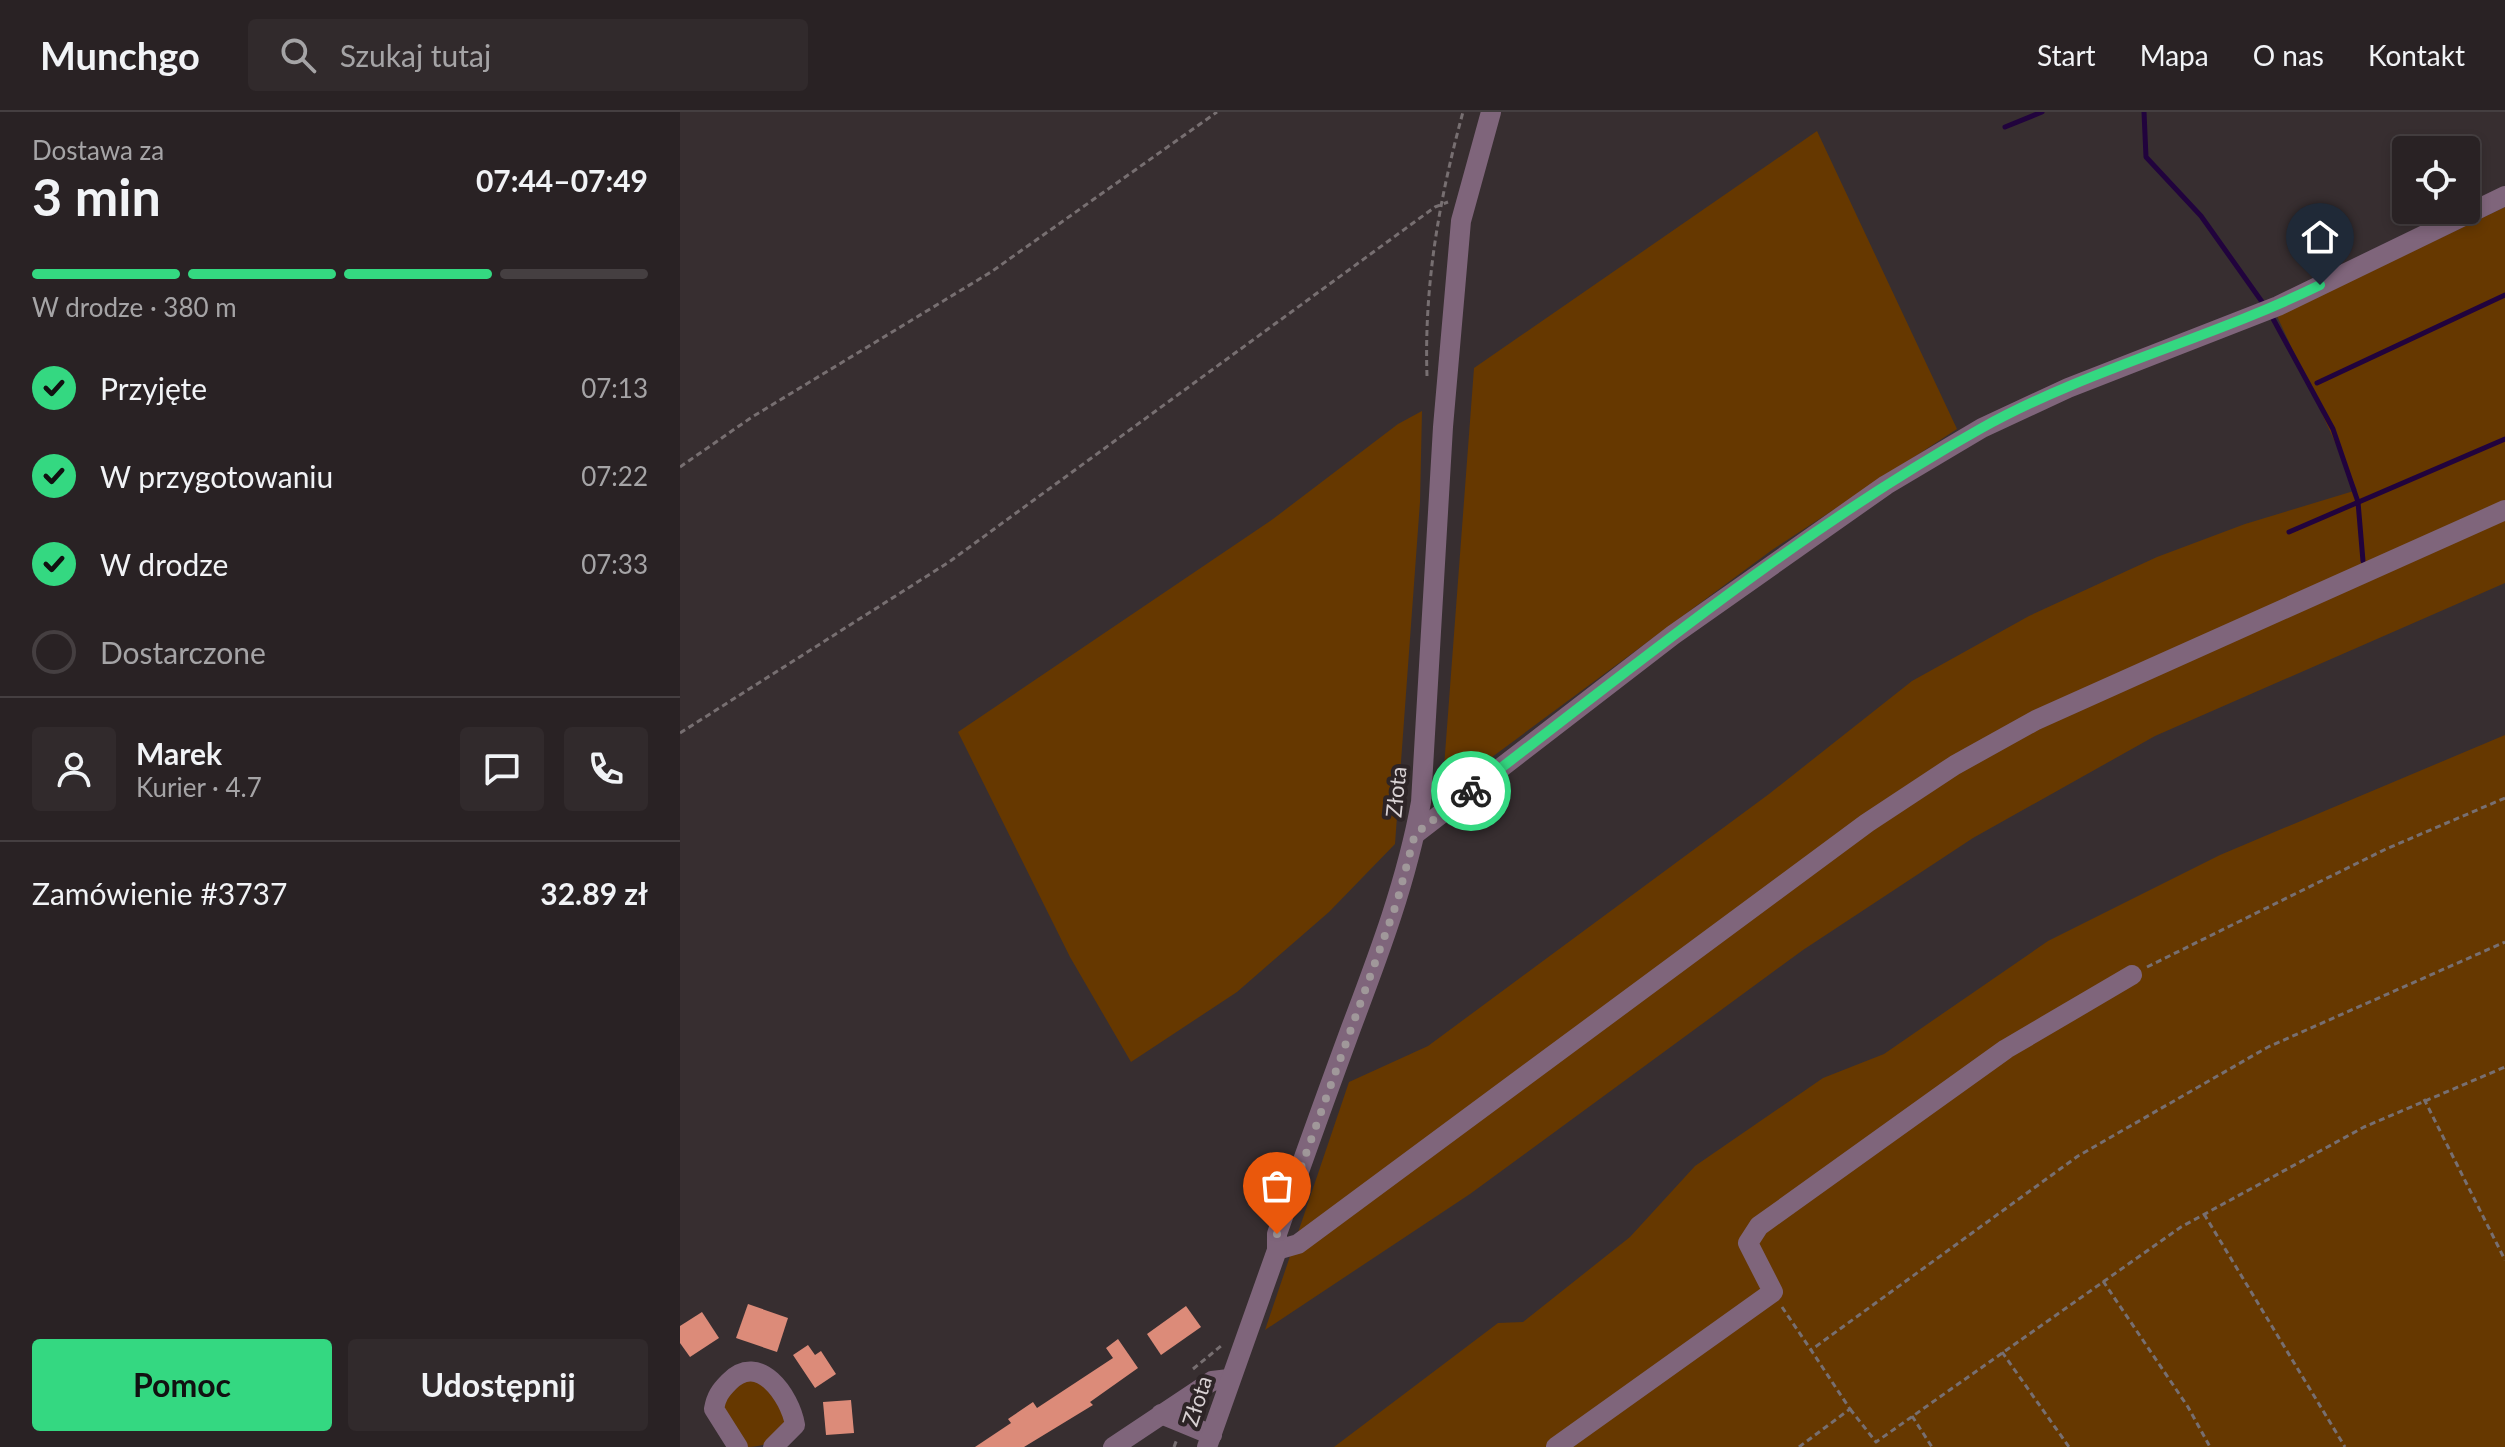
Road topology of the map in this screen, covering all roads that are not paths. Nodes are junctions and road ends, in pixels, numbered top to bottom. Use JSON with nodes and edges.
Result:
{"nodes":[{"id":1,"x":1491,"y":112,"type":"edge"},
{"id":2,"x":2505,"y":196,"type":"edge"},
{"id":3,"x":2505,"y":510,"type":"edge"},
{"id":4,"x":1415,"y":834,"type":"junction"},
{"id":5,"x":2132,"y":975,"type":"road end"},
{"id":6,"x":1277,"y":1250,"type":"junction"},
{"id":7,"x":1229,"y":1379,"type":"junction"},
{"id":8,"x":1161,"y":1414,"type":"junction"},
{"id":9,"x":1210,"y":1441,"type":"edge"},
{"id":10,"x":738,"y":1447,"type":"edge"},
{"id":11,"x":773,"y":1447,"type":"edge"},
{"id":12,"x":1113,"y":1447,"type":"edge"},
{"id":13,"x":1556,"y":1447,"type":"edge"}],
"edges":[{"from":1,"to":4,"type":"street","name":"Złota"},
{"from":2,"to":4,"type":"street"},
{"from":3,"to":6,"type":"street"},
{"from":4,"to":6,"type":"street","name":"Złota"},
{"from":5,"to":13,"type":"street"},
{"from":6,"to":7,"type":"street","name":"Złota"},
{"from":7,"to":8,"type":"street"},
{"from":7,"to":9,"type":"street","name":"Złota"},
{"from":8,"to":9,"type":"street"},
{"from":8,"to":12,"type":"street"},
{"from":10,"to":11,"type":"street"}]}
